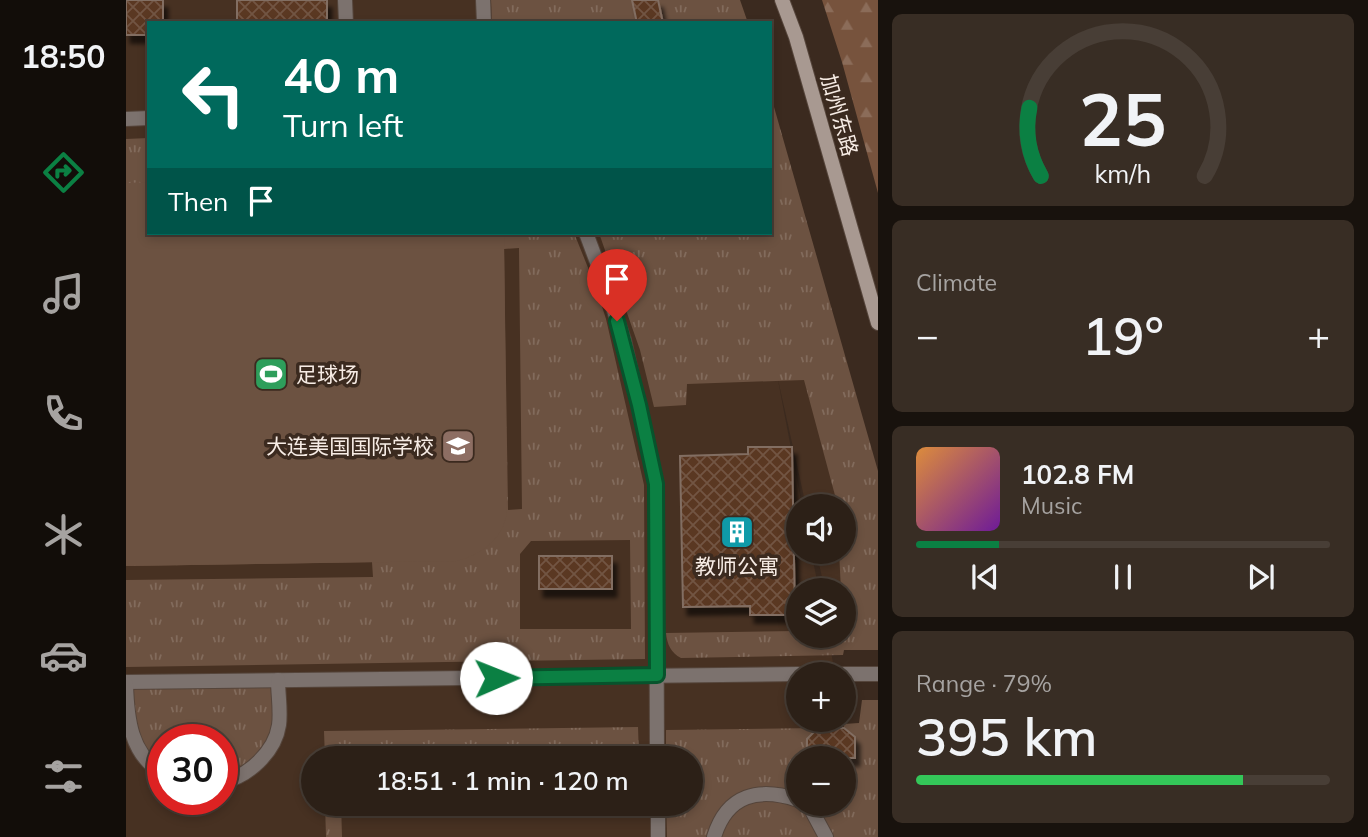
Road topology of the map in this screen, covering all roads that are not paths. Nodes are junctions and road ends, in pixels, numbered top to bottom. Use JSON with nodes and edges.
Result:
{"nodes":[{"id":1,"x":345,"y":0,"type":"edge"},
{"id":2,"x":483,"y":0,"type":"edge"},
{"id":3,"x":782,"y":0,"type":"edge"},
{"id":4,"x":346,"y":21,"type":"edge"},
{"id":5,"x":484,"y":21,"type":"edge"},
{"id":6,"x":147,"y":118,"type":"edge"},
{"id":7,"x":126,"y":119,"type":"edge"},
{"id":8,"x":587,"y":235,"type":"edge"},
{"id":9,"x":878,"y":323,"type":"edge"},
{"id":10,"x":786,"y":674,"type":"edge"},
{"id":11,"x":856,"y":674,"type":"edge"},
{"id":12,"x":878,"y":674,"type":"edge"},
{"id":13,"x":657,"y":675,"type":"junction"},
{"id":14,"x":278,"y":680,"type":"junction"},
{"id":15,"x":126,"y":683,"type":"edge"},
{"id":16,"x":657,"y":746,"type":"edge"},
{"id":17,"x":147,"y":760,"type":"edge"},
{"id":18,"x":238,"y":777,"type":"edge"},
{"id":19,"x":786,"y":796,"type":"edge"},
{"id":20,"x":658,"y":816,"type":"edge"},
{"id":21,"x":815,"y":816,"type":"edge"},
{"id":22,"x":658,"y":837,"type":"edge"},
{"id":23,"x":714,"y":837,"type":"edge"},
{"id":24,"x":826,"y":837,"type":"edge"}],
"edges":[{"from":1,"to":4,"type":"street"},
{"from":2,"to":5,"type":"street"},
{"from":3,"to":9,"type":"street","name":"加州东路"},
{"from":6,"to":7,"type":"street"},
{"from":8,"to":13,"type":"street"},
{"from":10,"to":13,"type":"street"},
{"from":11,"to":12,"type":"street"},
{"from":13,"to":14,"type":"street"},
{"from":13,"to":16,"type":"street"},
{"from":14,"to":15,"type":"street"},
{"from":14,"to":18,"type":"street"},
{"from":15,"to":17,"type":"street"},
{"from":19,"to":23,"type":"street"},
{"from":20,"to":22,"type":"street"},
{"from":21,"to":24,"type":"street"}]}
